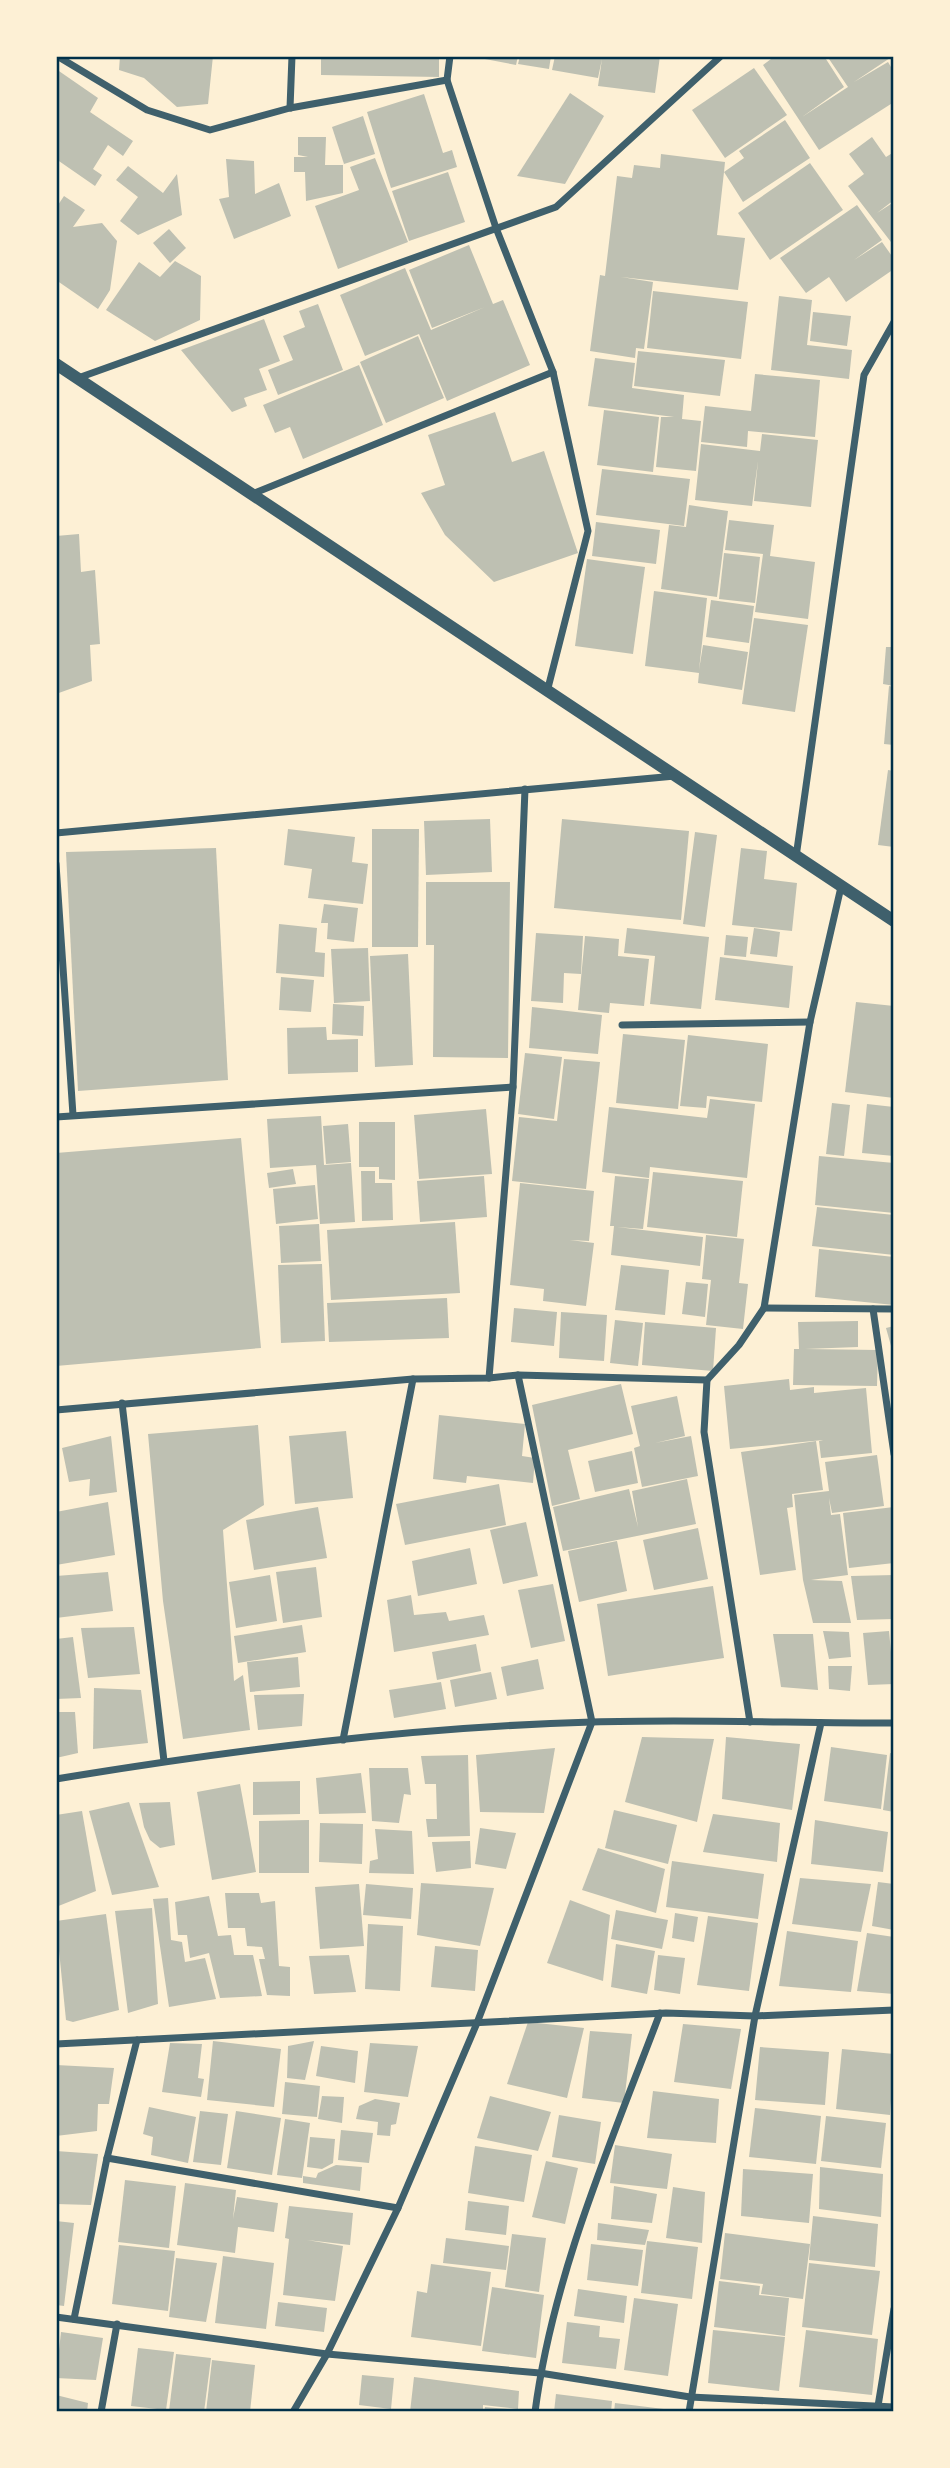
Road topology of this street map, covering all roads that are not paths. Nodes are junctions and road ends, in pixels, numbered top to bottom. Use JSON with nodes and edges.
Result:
{"nodes":[{"id":1,"x":57,"y":56,"type":"edge"},
{"id":2,"x":292,"y":56,"type":"edge"},
{"id":3,"x":450,"y":56,"type":"edge"},
{"id":4,"x":721,"y":56,"type":"edge"},
{"id":5,"x":447,"y":80,"type":"junction"},
{"id":6,"x":290,"y":108,"type":"junction"},
{"id":7,"x":496,"y":228,"type":"junction"},
{"id":8,"x":894,"y":321,"type":"edge"},
{"id":9,"x":56,"y":365,"type":"edge"},
{"id":10,"x":553,"y":372,"type":"junction"},
{"id":11,"x":77,"y":379,"type":"junction"},
{"id":12,"x":251,"y":494,"type":"junction"},
{"id":13,"x":548,"y":688,"type":"junction"},
{"id":14,"x":675,"y":776,"type":"junction"},
{"id":15,"x":525,"y":789,"type":"junction"},
{"id":16,"x":56,"y":833,"type":"edge"},
{"id":17,"x":796,"y":858,"type":"junction"},
{"id":18,"x":56,"y":864,"type":"edge"},
{"id":19,"x":841,"y":887,"type":"junction"},
{"id":20,"x":894,"y":921,"type":"edge"},
{"id":21,"x":810,"y":1021,"type":"junction"},
{"id":22,"x":622,"y":1025,"type":"dead end"},
{"id":23,"x":513,"y":1087,"type":"junction"},
{"id":24,"x":73,"y":1115,"type":"junction"},
{"id":25,"x":56,"y":1117,"type":"edge"},
{"id":26,"x":764,"y":1308,"type":"junction"},
{"id":27,"x":873,"y":1309,"type":"junction"},
{"id":28,"x":894,"y":1310,"type":"edge"},
{"id":29,"x":518,"y":1375,"type":"junction"},
{"id":30,"x":489,"y":1378,"type":"junction"},
{"id":31,"x":413,"y":1379,"type":"junction"},
{"id":32,"x":707,"y":1380,"type":"junction"},
{"id":33,"x":122,"y":1403,"type":"junction"},
{"id":34,"x":56,"y":1410,"type":"edge"},
{"id":35,"x":894,"y":1454,"type":"edge"},
{"id":36,"x":592,"y":1722,"type":"junction"},
{"id":37,"x":750,"y":1722,"type":"junction"},
{"id":38,"x":821,"y":1723,"type":"junction"},
{"id":39,"x":894,"y":1723,"type":"edge"},
{"id":40,"x":343,"y":1740,"type":"junction"},
{"id":41,"x":164,"y":1761,"type":"junction"},
{"id":42,"x":56,"y":1779,"type":"edge"},
{"id":43,"x":894,"y":2010,"type":"edge"},
{"id":44,"x":660,"y":2013,"type":"junction"},
{"id":45,"x":755,"y":2016,"type":"junction"},
{"id":46,"x":477,"y":2022,"type":"junction"},
{"id":47,"x":137,"y":2040,"type":"junction"},
{"id":48,"x":56,"y":2044,"type":"edge"},
{"id":49,"x":107,"y":2158,"type":"junction"},
{"id":50,"x":398,"y":2207,"type":"junction"},
{"id":51,"x":894,"y":2309,"type":"edge"},
{"id":52,"x":56,"y":2317,"type":"edge"},
{"id":53,"x":74,"y":2319,"type":"junction"},
{"id":54,"x":117,"y":2324,"type":"junction"},
{"id":55,"x":327,"y":2354,"type":"junction"},
{"id":56,"x":540,"y":2373,"type":"junction"},
{"id":57,"x":690,"y":2397,"type":"junction"},
{"id":58,"x":894,"y":2407,"type":"edge"},
{"id":59,"x":877,"y":2409,"type":"edge"},
{"id":60,"x":101,"y":2412,"type":"edge"},
{"id":61,"x":293,"y":2412,"type":"edge"},
{"id":62,"x":535,"y":2412,"type":"edge"},
{"id":63,"x":689,"y":2412,"type":"edge"}],
"edges":[{"from":1,"to":6,"type":"street"},
{"from":2,"to":6,"type":"street"},
{"from":3,"to":5,"type":"street"},
{"from":4,"to":7,"type":"street"},
{"from":5,"to":6,"type":"street"},
{"from":5,"to":7,"type":"street"},
{"from":7,"to":10,"type":"street"},
{"from":7,"to":11,"type":"street"},
{"from":8,"to":17,"type":"street"},
{"from":9,"to":11,"type":"street"},
{"from":10,"to":12,"type":"street"},
{"from":10,"to":13,"type":"street"},
{"from":11,"to":12,"type":"street"},
{"from":12,"to":13,"type":"street"},
{"from":13,"to":14,"type":"street"},
{"from":14,"to":15,"type":"street"},
{"from":14,"to":17,"type":"street"},
{"from":15,"to":16,"type":"street"},
{"from":15,"to":23,"type":"street"},
{"from":17,"to":19,"type":"street"},
{"from":18,"to":24,"type":"street"},
{"from":19,"to":20,"type":"street"},
{"from":19,"to":21,"type":"street"},
{"from":21,"to":22,"type":"street"},
{"from":21,"to":26,"type":"street"},
{"from":23,"to":24,"type":"street"},
{"from":23,"to":30,"type":"street"},
{"from":24,"to":25,"type":"street"},
{"from":26,"to":27,"type":"street"},
{"from":26,"to":32,"type":"street"},
{"from":27,"to":28,"type":"street"},
{"from":27,"to":35,"type":"street"},
{"from":29,"to":30,"type":"street"},
{"from":29,"to":32,"type":"street"},
{"from":29,"to":36,"type":"street"},
{"from":30,"to":31,"type":"street"},
{"from":31,"to":33,"type":"street"},
{"from":31,"to":40,"type":"street"},
{"from":32,"to":37,"type":"street"},
{"from":33,"to":34,"type":"street"},
{"from":33,"to":41,"type":"street"},
{"from":36,"to":37,"type":"street"},
{"from":36,"to":40,"type":"street"},
{"from":36,"to":46,"type":"street"},
{"from":37,"to":38,"type":"street"},
{"from":38,"to":39,"type":"street"},
{"from":38,"to":45,"type":"street"},
{"from":40,"to":41,"type":"street"},
{"from":41,"to":42,"type":"street"},
{"from":43,"to":45,"type":"street"},
{"from":44,"to":45,"type":"street"},
{"from":44,"to":46,"type":"street"},
{"from":44,"to":56,"type":"street"},
{"from":45,"to":57,"type":"street"},
{"from":46,"to":47,"type":"street"},
{"from":46,"to":50,"type":"street"},
{"from":47,"to":48,"type":"street"},
{"from":47,"to":49,"type":"street"},
{"from":49,"to":50,"type":"street"},
{"from":49,"to":53,"type":"street"},
{"from":50,"to":55,"type":"street"},
{"from":51,"to":59,"type":"street"},
{"from":52,"to":53,"type":"street"},
{"from":53,"to":54,"type":"street"},
{"from":54,"to":55,"type":"street"},
{"from":54,"to":60,"type":"street"},
{"from":55,"to":56,"type":"street"},
{"from":55,"to":61,"type":"street"},
{"from":56,"to":57,"type":"street"},
{"from":56,"to":62,"type":"street"},
{"from":57,"to":59,"type":"street"},
{"from":57,"to":63,"type":"street"},
{"from":58,"to":59,"type":"street"}]}
